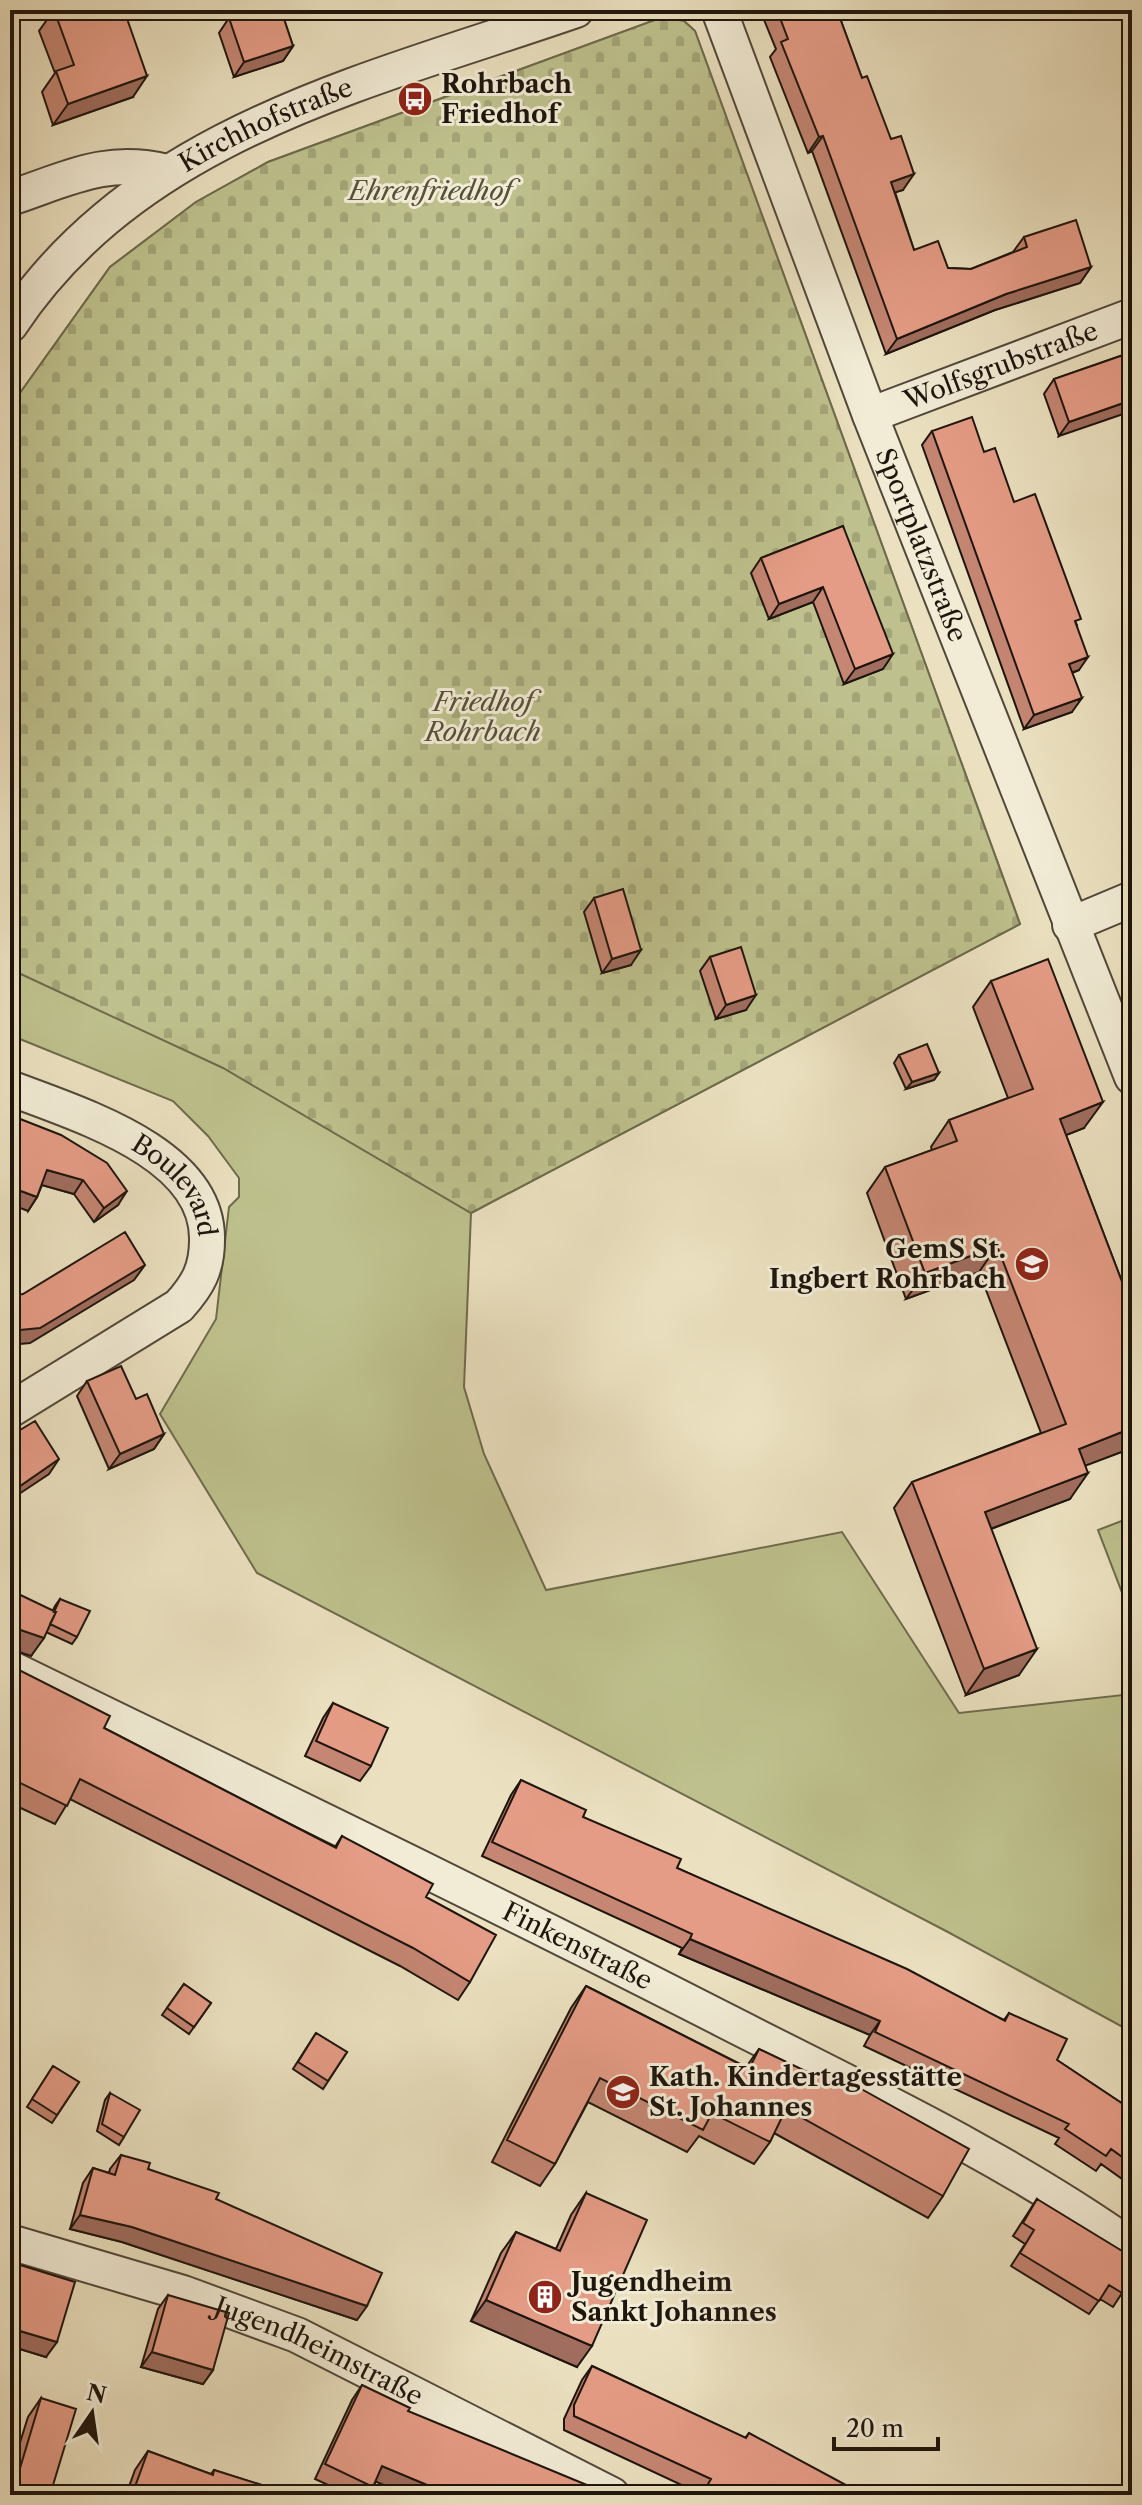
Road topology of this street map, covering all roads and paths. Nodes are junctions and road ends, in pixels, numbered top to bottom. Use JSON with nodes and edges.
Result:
{"nodes":[{"id":1,"x":576,"y":10,"type":"edge"},
{"id":2,"x":719,"y":10,"type":"edge"},
{"id":3,"x":167,"y":172,"type":"junction"},
{"id":4,"x":10,"y":198,"type":"edge"},
{"id":5,"x":1132,"y":316,"type":"edge"},
{"id":6,"x":10,"y":325,"type":"edge"},
{"id":7,"x":870,"y":415,"type":"junction"},
{"id":8,"x":1132,"y":899,"type":"edge"},
{"id":9,"x":1070,"y":925,"type":"junction"},
{"id":10,"x":1132,"y":1077,"type":"edge"},
{"id":11,"x":10,"y":1088,"type":"edge"},
{"id":12,"x":10,"y":1410,"type":"edge"},
{"id":13,"x":10,"y":1668,"type":"edge"},
{"id":14,"x":10,"y":2242,"type":"edge"},
{"id":15,"x":1132,"y":2247,"type":"edge"},
{"id":16,"x":612,"y":2495,"type":"edge"}],
"edges":[{"from":1,"to":3,"type":"street","name":"Kirchhofstraße"},
{"from":2,"to":7,"type":"street","name":"Sportplatzstraße"},
{"from":3,"to":4,"type":"street"},
{"from":3,"to":6,"type":"street","name":"Kirchhofstraße"},
{"from":5,"to":7,"type":"street","name":"Wolfsgrubstraße"},
{"from":7,"to":9,"type":"street","name":"Sportplatzstraße"},
{"from":8,"to":9,"type":"street"},
{"from":9,"to":10,"type":"street","name":"Sportplatzstraße"},
{"from":11,"to":12,"type":"street","name":"Boulevard"},
{"from":13,"to":15,"type":"street","name":"Finkenstraße"},
{"from":14,"to":16,"type":"street","name":"Jugendheimstraße"}]}
